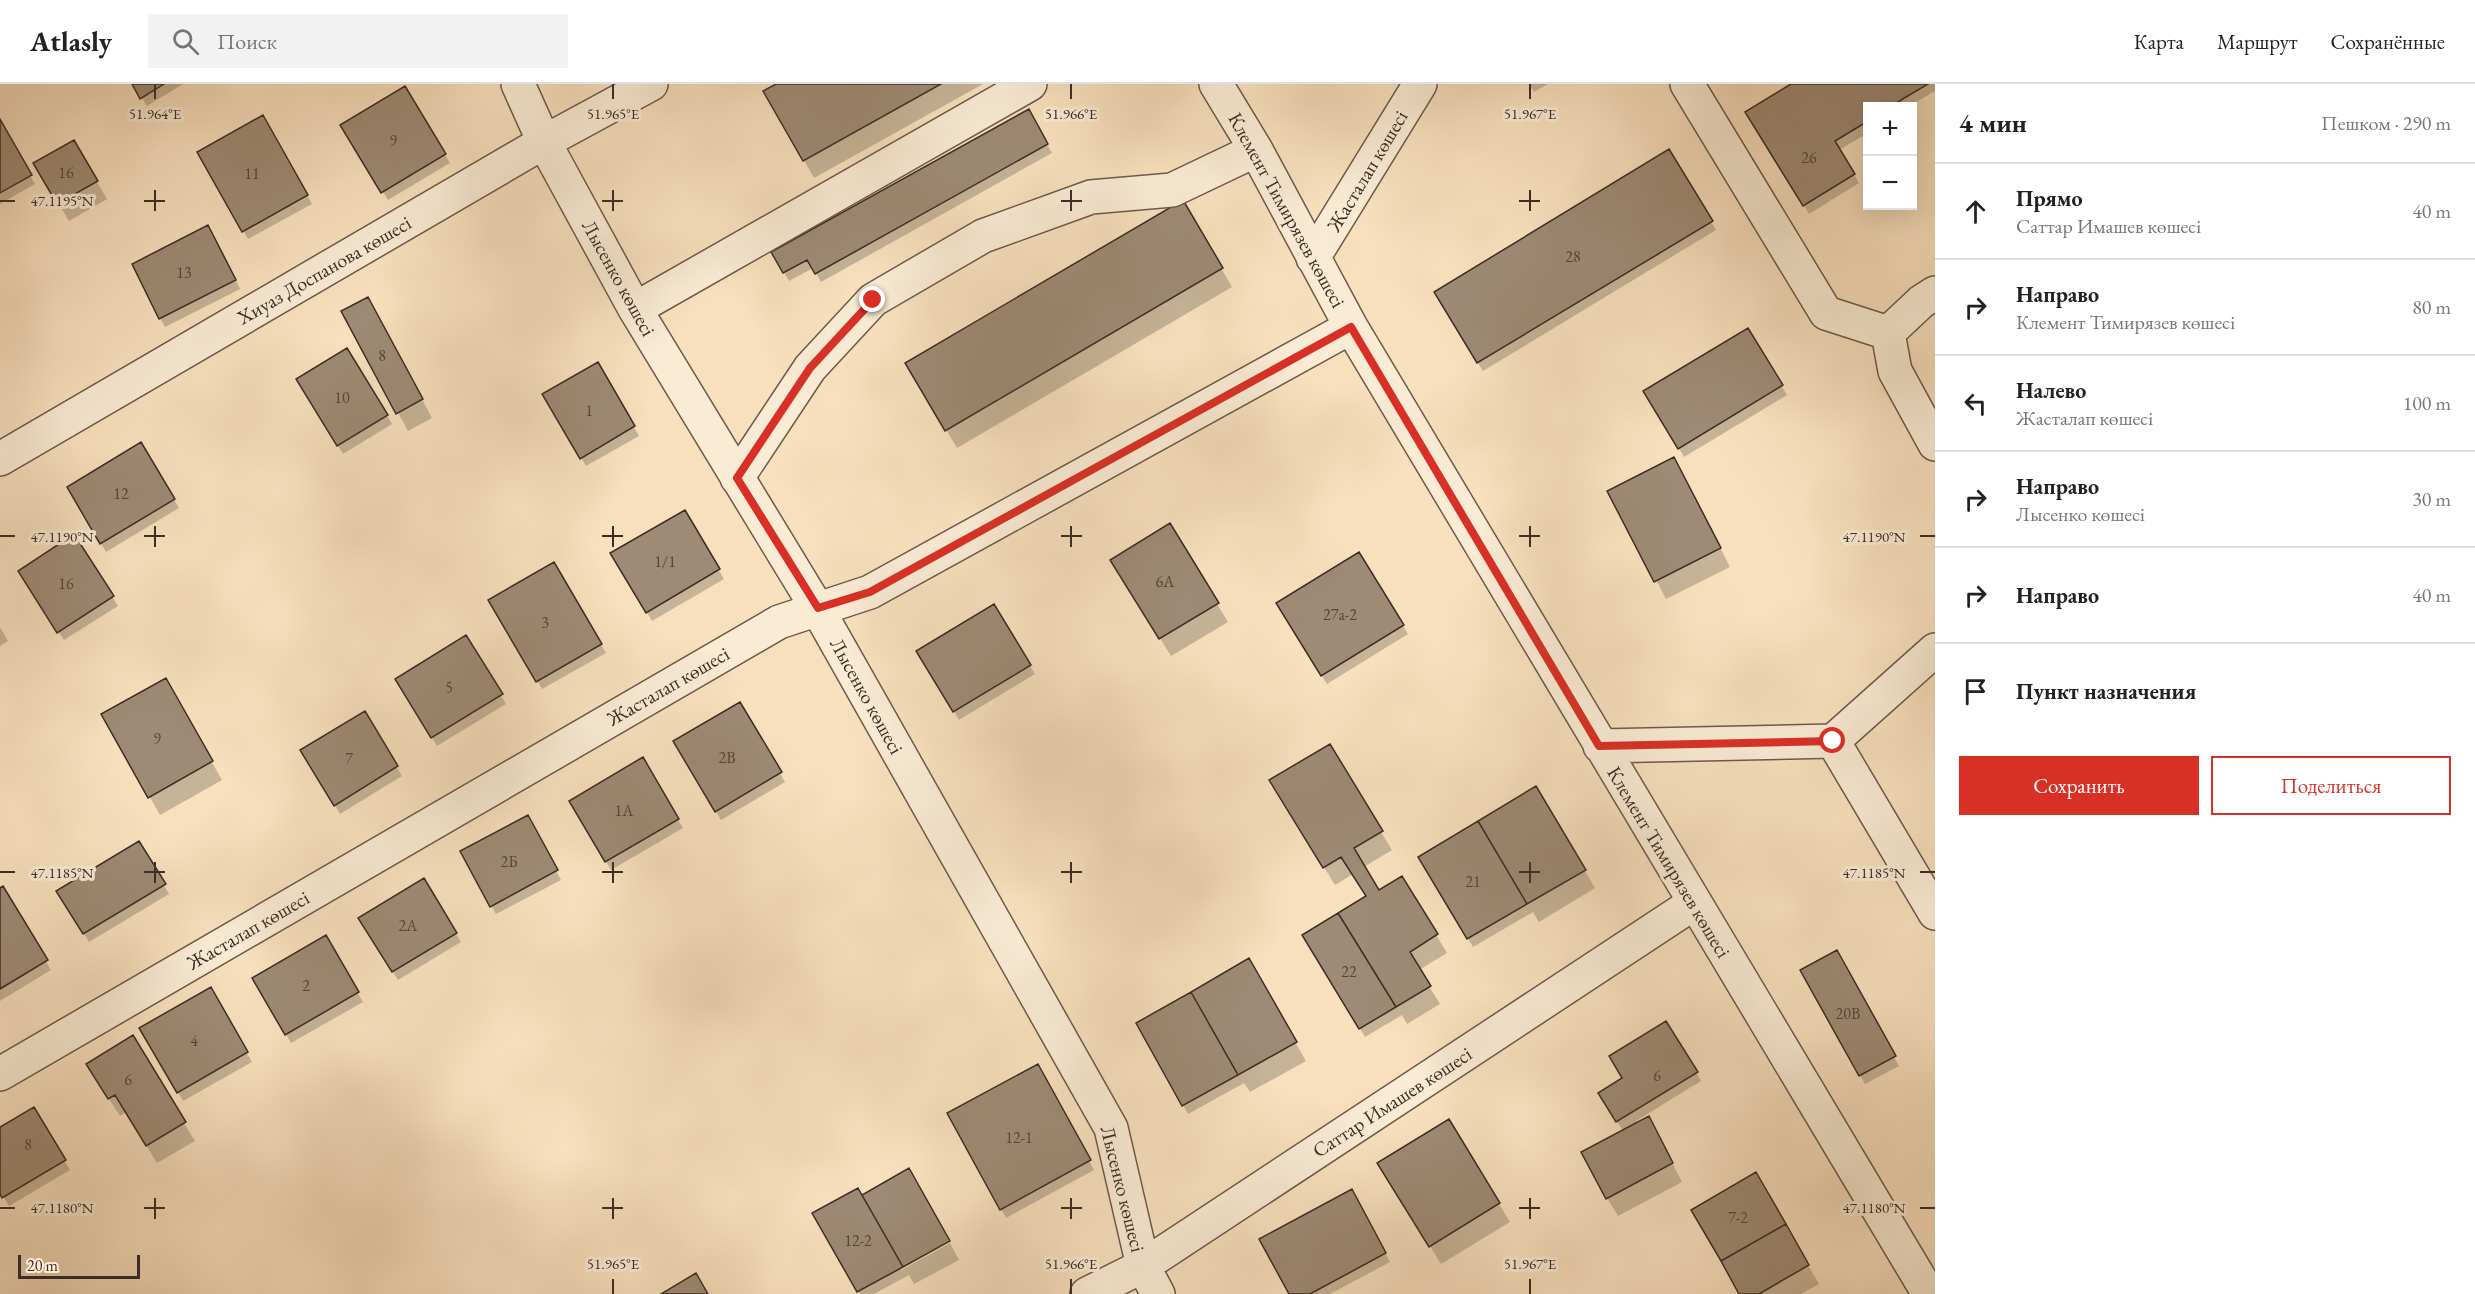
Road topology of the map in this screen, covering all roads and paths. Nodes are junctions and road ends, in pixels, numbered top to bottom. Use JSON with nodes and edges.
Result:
{"nodes":[{"id":1,"x":518,"y":84,"type":"edge"},
{"id":2,"x":651,"y":84,"type":"edge"},
{"id":3,"x":1029,"y":84,"type":"edge"},
{"id":4,"x":1216,"y":84,"type":"edge"},
{"id":5,"x":1420,"y":84,"type":"edge"},
{"id":6,"x":1687,"y":84,"type":"edge"},
{"id":7,"x":544,"y":142,"type":"junction"},
{"id":8,"x":1256,"y":150,"type":"junction"},
{"id":9,"x":1313,"y":258,"type":"junction"},
{"id":10,"x":1935,"y":293,"type":"edge"},
{"id":11,"x":635,"y":309,"type":"junction"},
{"id":12,"x":1351,"y":327,"type":"junction"},
{"id":13,"x":1888,"y":333,"type":"junction"},
{"id":14,"x":1935,"y":444,"type":"edge"},
{"id":15,"x":0,"y":459,"type":"edge"},
{"id":16,"x":737,"y":478,"type":"junction"},
{"id":17,"x":818,"y":608,"type":"junction"},
{"id":18,"x":1935,"y":650,"type":"edge"},
{"id":19,"x":1833,"y":741,"type":"junction"},
{"id":20,"x":1599,"y":746,"type":"junction"},
{"id":21,"x":1694,"y":903,"type":"junction"},
{"id":22,"x":1935,"y":913,"type":"edge"},
{"id":23,"x":0,"y":1074,"type":"edge"},
{"id":24,"x":1151,"y":1280,"type":"edge"},
{"id":25,"x":1087,"y":1294,"type":"edge"},
{"id":26,"x":1929,"y":1294,"type":"edge"}],
"edges":[{"from":1,"to":7,"type":"street","name":"Лысенко көшесі"},
{"from":2,"to":7,"type":"street","name":"Хиуаз Доспанова көшесі"},
{"from":3,"to":11,"type":"street"},
{"from":4,"to":8,"type":"street","name":"Клемент Тимирязев көшесі"},
{"from":5,"to":9,"type":"street","name":"Жасталап көшесі"},
{"from":6,"to":13,"type":"street"},
{"from":7,"to":11,"type":"street","name":"Лысенко көшесі"},
{"from":7,"to":15,"type":"street","name":"Хиуаз Доспанова көшесі"},
{"from":8,"to":9,"type":"street","name":"Клемент Тимирязев көшесі"},
{"from":8,"to":16,"type":"street"},
{"from":9,"to":12,"type":"street","name":"Клемент Тимирязев көшесі"},
{"from":10,"to":13,"type":"street"},
{"from":11,"to":16,"type":"street","name":"Лысенко көшесі"},
{"from":12,"to":17,"type":"street","name":"Жасталап көшесі"},
{"from":12,"to":20,"type":"street","name":"Клемент Тимирязев көшесі"},
{"from":13,"to":14,"type":"street"},
{"from":16,"to":17,"type":"street","name":"Лысенко көшесі"},
{"from":17,"to":23,"type":"street","name":"Жасталап көшесі"},
{"from":17,"to":24,"type":"street","name":"Лысенко көшесі"},
{"from":18,"to":19,"type":"street"},
{"from":19,"to":20,"type":"street"},
{"from":19,"to":22,"type":"street"},
{"from":20,"to":21,"type":"street","name":"Клемент Тимирязев көшесі"},
{"from":21,"to":24,"type":"street","name":"Саттар Имашев көшесі"},
{"from":21,"to":26,"type":"street","name":"Клемент Тимирязев көшесі"},
{"from":24,"to":25,"type":"street","name":"Саттар Имашев көшесі"}]}
